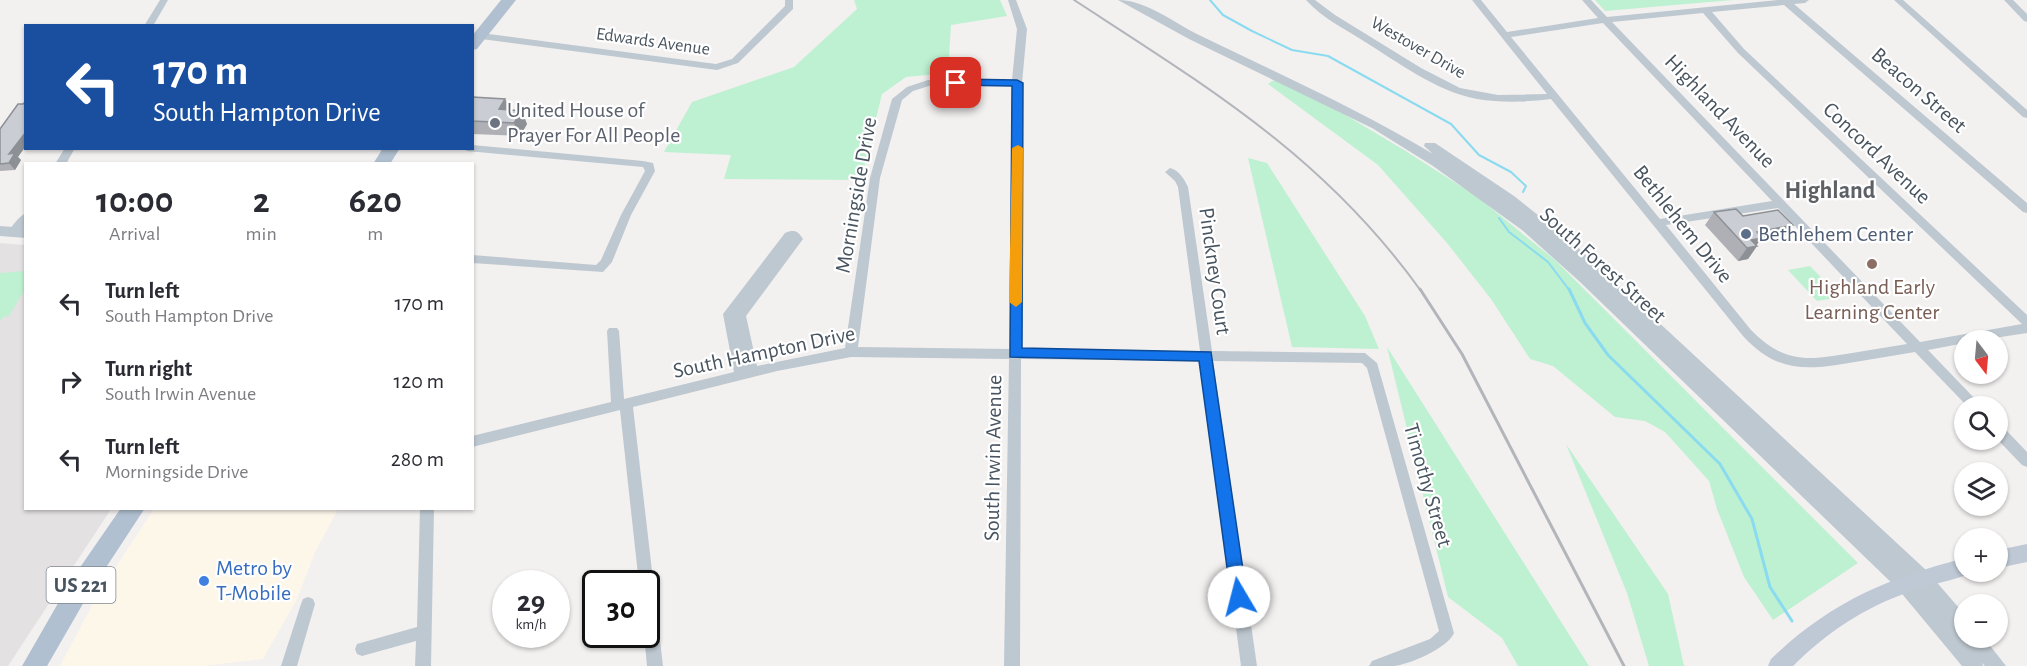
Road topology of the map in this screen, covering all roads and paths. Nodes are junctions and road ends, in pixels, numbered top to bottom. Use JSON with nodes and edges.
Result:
{"nodes":[{"id":1,"x":164,"y":0,"type":"edge"},
{"id":2,"x":509,"y":0,"type":"edge"},
{"id":3,"x":789,"y":0,"type":"edge"},
{"id":4,"x":1012,"y":0,"type":"edge"},
{"id":5,"x":1124,"y":0,"type":"edge"},
{"id":6,"x":1142,"y":0,"type":"edge"},
{"id":7,"x":1310,"y":0,"type":"edge"},
{"id":8,"x":1476,"y":0,"type":"edge"},
{"id":9,"x":1586,"y":0,"type":"edge"},
{"id":10,"x":1805,"y":0,"type":"edge"},
{"id":11,"x":1898,"y":0,"type":"edge"},
{"id":12,"x":2008,"y":0,"type":"edge"},
{"id":13,"x":1785,"y":1,"type":"edge"},
{"id":14,"x":1705,"y":9,"type":"junction"},
{"id":15,"x":1605,"y":20,"type":"junction"},
{"id":16,"x":2027,"y":20,"type":"edge"},
{"id":17,"x":149,"y":24,"type":"edge"},
{"id":18,"x":1504,"y":35,"type":"junction"},
{"id":19,"x":477,"y":41,"type":"edge"},
{"id":20,"x":1017,"y":83,"type":"junction"},
{"id":21,"x":1554,"y":96,"type":"junction"},
{"id":22,"x":2027,"y":115,"type":"edge"},
{"id":23,"x":474,"y":149,"type":"edge"},
{"id":24,"x":1170,"y":172,"type":"dead end"},
{"id":25,"x":1779,"y":204,"type":"junction"},
{"id":26,"x":2027,"y":209,"type":"edge"},
{"id":27,"x":24,"y":220,"type":"edge"},
{"id":28,"x":1656,"y":223,"type":"junction"},
{"id":29,"x":13,"y":232,"type":"edge"},
{"id":30,"x":474,"y":259,"type":"edge"},
{"id":31,"x":734,"y":314,"type":"junction"},
{"id":32,"x":2027,"y":322,"type":"edge"},
{"id":33,"x":2027,"y":328,"type":"edge"},
{"id":34,"x":613,"y":332,"type":"dead end"},
{"id":35,"x":1916,"y":346,"type":"junction"},
{"id":36,"x":851,"y":352,"type":"junction"},
{"id":37,"x":1015,"y":353,"type":"junction"},
{"id":38,"x":1206,"y":356,"type":"junction"},
{"id":39,"x":1358,"y":357,"type":"joint"},
{"id":40,"x":746,"y":374,"type":"junction"},
{"id":41,"x":1964,"y":396,"type":"edge"},
{"id":42,"x":622,"y":405,"type":"junction"},
{"id":43,"x":2008,"y":441,"type":"edge"},
{"id":44,"x":474,"y":442,"type":"edge"},
{"id":45,"x":2027,"y":461,"type":"edge"},
{"id":46,"x":133,"y":510,"type":"edge"},
{"id":47,"x":427,"y":510,"type":"edge"},
{"id":48,"x":2027,"y":553,"type":"edge"},
{"id":49,"x":2008,"y":557,"type":"edge"},
{"id":50,"x":644,"y":570,"type":"edge"},
{"id":51,"x":1954,"y":570,"type":"edge"},
{"id":52,"x":1913,"y":580,"type":"junction"},
{"id":53,"x":308,"y":604,"type":"dead end"},
{"id":54,"x":1954,"y":619,"type":"edge"},
{"id":55,"x":423,"y":632,"type":"junction"},
{"id":56,"x":653,"y":648,"type":"edge"},
{"id":57,"x":1981,"y":648,"type":"edge"},
{"id":58,"x":362,"y":649,"type":"dead end"},
{"id":59,"x":34,"y":666,"type":"edge"},
{"id":60,"x":289,"y":666,"type":"edge"},
{"id":61,"x":423,"y":666,"type":"edge"},
{"id":62,"x":655,"y":666,"type":"edge"},
{"id":63,"x":1012,"y":666,"type":"edge"},
{"id":64,"x":1249,"y":666,"type":"edge"},
{"id":65,"x":1377,"y":666,"type":"edge"},
{"id":66,"x":1778,"y":666,"type":"edge"},
{"id":67,"x":1974,"y":666,"type":"edge"},
{"id":68,"x":1997,"y":666,"type":"edge"}],
"edges":[{"from":1,"to":17,"type":"street"},
{"from":2,"to":19,"type":"main road"},
{"from":3,"to":19,"type":"street","name":"Edwards Avenue"},
{"from":4,"to":20,"type":"street","name":"South Irwin Avenue"},
{"from":5,"to":52,"type":"street","name":"South Forest Street"},
{"from":6,"to":52,"type":"street","name":"South Forest Street"},
{"from":7,"to":21,"type":"street","name":"Westover Drive"},
{"from":8,"to":18,"type":"street","name":"Bethlehem Drive"},
{"from":9,"to":15,"type":"street","name":"Highland Avenue"},
{"from":10,"to":13,"type":"street"},
{"from":11,"to":22,"type":"street"},
{"from":12,"to":16,"type":"street"},
{"from":13,"to":14,"type":"street"},
{"from":13,"to":26,"type":"street","name":"Beacon Street"},
{"from":14,"to":15,"type":"street"},
{"from":14,"to":32,"type":"street","name":"Concord Avenue"},
{"from":15,"to":18,"type":"street"},
{"from":15,"to":25,"type":"street","name":"Highland Avenue"},
{"from":18,"to":21,"type":"street","name":"Bethlehem Drive"},
{"from":20,"to":36,"type":"street","name":"Morningside Drive"},
{"from":20,"to":37,"type":"street","name":"South Irwin Avenue"},
{"from":21,"to":28,"type":"street","name":"Bethlehem Drive"},
{"from":23,"to":30,"type":"street"},
{"from":24,"to":38,"type":"street","name":"Pinckney Court"},
{"from":25,"to":28,"type":"street"},
{"from":25,"to":35,"type":"street","name":"Highland Avenue"},
{"from":27,"to":29,"type":"street"},
{"from":28,"to":35,"type":"street","name":"Bethlehem Drive"},
{"from":31,"to":31,"type":"street"},
{"from":31,"to":40,"type":"street"},
{"from":33,"to":35,"type":"street","name":"Bethlehem Drive"},
{"from":34,"to":42,"type":"street"},
{"from":35,"to":41,"type":"street","name":"Highland Avenue"},
{"from":36,"to":37,"type":"street","name":"South Hampton Drive"},
{"from":36,"to":40,"type":"street","name":"South Hampton Drive"},
{"from":37,"to":38,"type":"street","name":"South Hampton Drive"},
{"from":37,"to":63,"type":"street","name":"South Irwin Avenue"},
{"from":38,"to":39,"type":"street","name":"South Hampton Drive"},
{"from":38,"to":64,"type":"street","name":"Pinckney Court"},
{"from":39,"to":65,"type":"street","name":"Timothy Street"},
{"from":40,"to":42,"type":"street","name":"South Hampton Drive"},
{"from":42,"to":44,"type":"street","name":"South Hampton Drive"},
{"from":42,"to":50,"type":"street"},
{"from":43,"to":45,"type":"street"},
{"from":46,"to":59,"type":"main road","number":"US 221"},
{"from":47,"to":55,"type":"street"},
{"from":48,"to":49,"type":"main road"},
{"from":51,"to":52,"type":"main road"},
{"from":52,"to":54,"type":"street","name":"South Forest Street"},
{"from":52,"to":66,"type":"main road"},
{"from":52,"to":67,"type":"street","name":"South Forest Street"},
{"from":53,"to":60,"type":"street"},
{"from":55,"to":58,"type":"street"},
{"from":55,"to":61,"type":"street"},
{"from":56,"to":62,"type":"street"},
{"from":57,"to":68,"type":"street"}]}
